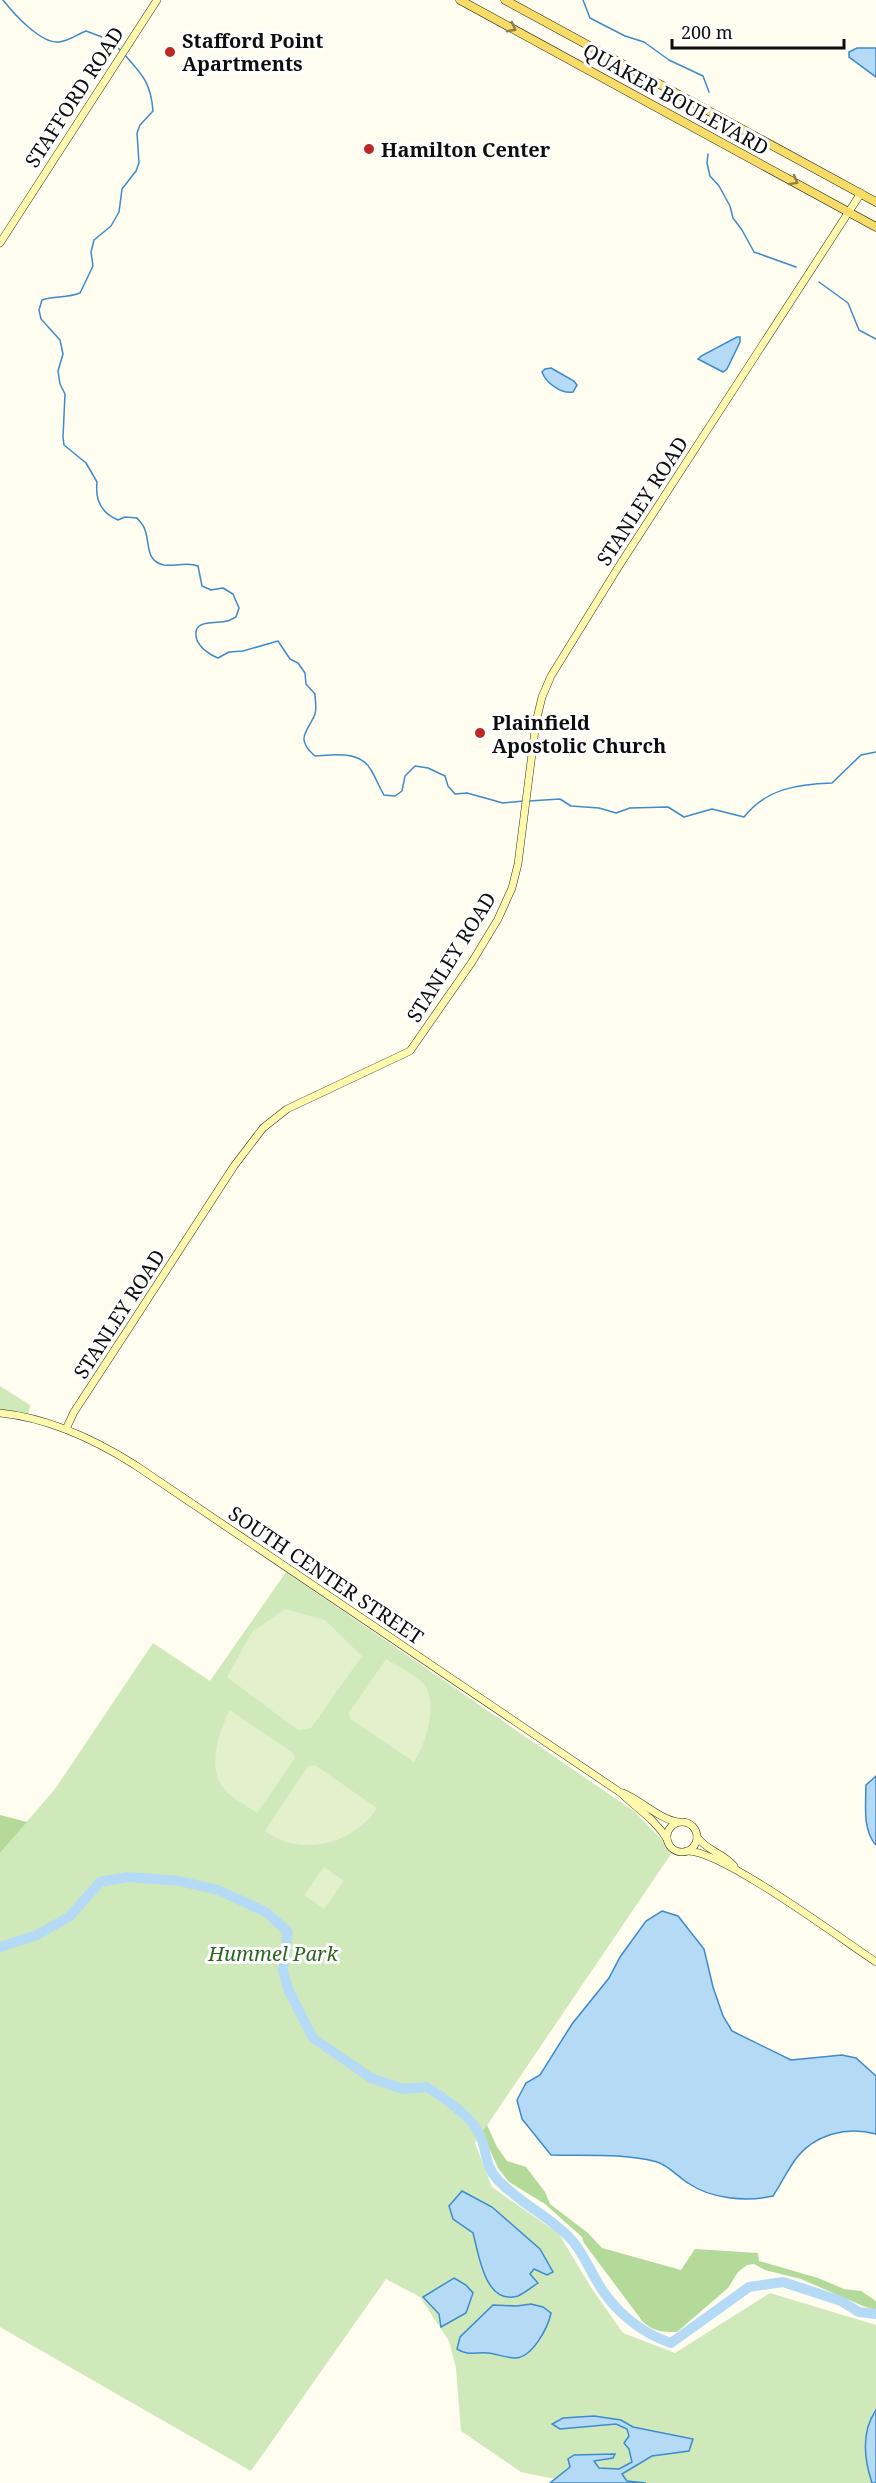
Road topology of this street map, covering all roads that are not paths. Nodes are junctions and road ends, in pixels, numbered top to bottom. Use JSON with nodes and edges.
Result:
{"nodes":[{"id":1,"x":157,"y":0,"type":"edge"},
{"id":2,"x":460,"y":0,"type":"edge"},
{"id":3,"x":505,"y":0,"type":"edge"},
{"id":4,"x":861,"y":193,"type":"junction"},
{"id":5,"x":876,"y":202,"type":"edge"},
{"id":6,"x":849,"y":212,"type":"junction"},
{"id":7,"x":876,"y":228,"type":"edge"},
{"id":8,"x":0,"y":243,"type":"edge"},
{"id":9,"x":0,"y":1413,"type":"edge"},
{"id":10,"x":66,"y":1429,"type":"junction"},
{"id":11,"x":621,"y":1793,"type":"junction"},
{"id":12,"x":678,"y":1822,"type":"junction"},
{"id":13,"x":697,"y":1837,"type":"junction"},
{"id":14,"x":667,"y":1839,"type":"junction"},
{"id":15,"x":687,"y":1851,"type":"junction"},
{"id":16,"x":735,"y":1868,"type":"junction"},
{"id":17,"x":876,"y":1962,"type":"edge"}],
"edges":[{"from":1,"to":8,"type":"street","name":"STAFFORD ROAD"},
{"from":2,"to":6,"type":"main road","name":"QUAKER BOULEVARD","one_way":true},
{"from":3,"to":4,"type":"main road","name":"QUAKER BOULEVARD"},
{"from":4,"to":5,"type":"main road","name":"QUAKER BOULEVARD"},
{"from":4,"to":6,"type":"street","name":"STANLEY ROAD"},
{"from":6,"to":7,"type":"main road","name":"QUAKER BOULEVARD"},
{"from":6,"to":10,"type":"street","name":"STANLEY ROAD"},
{"from":9,"to":10,"type":"street","name":"SOUTH CENTER STREET"},
{"from":10,"to":11,"type":"street","name":"SOUTH CENTER STREET"},
{"from":11,"to":12,"type":"street","name":"SOUTH CENTER STREET"},
{"from":11,"to":14,"type":"street","name":"SOUTH CENTER STREET"},
{"from":12,"to":13,"type":"street"},
{"from":12,"to":14,"type":"street"},
{"from":13,"to":15,"type":"street"},
{"from":13,"to":16,"type":"street"},
{"from":14,"to":15,"type":"street"},
{"from":15,"to":16,"type":"street"},
{"from":16,"to":17,"type":"street"}]}
